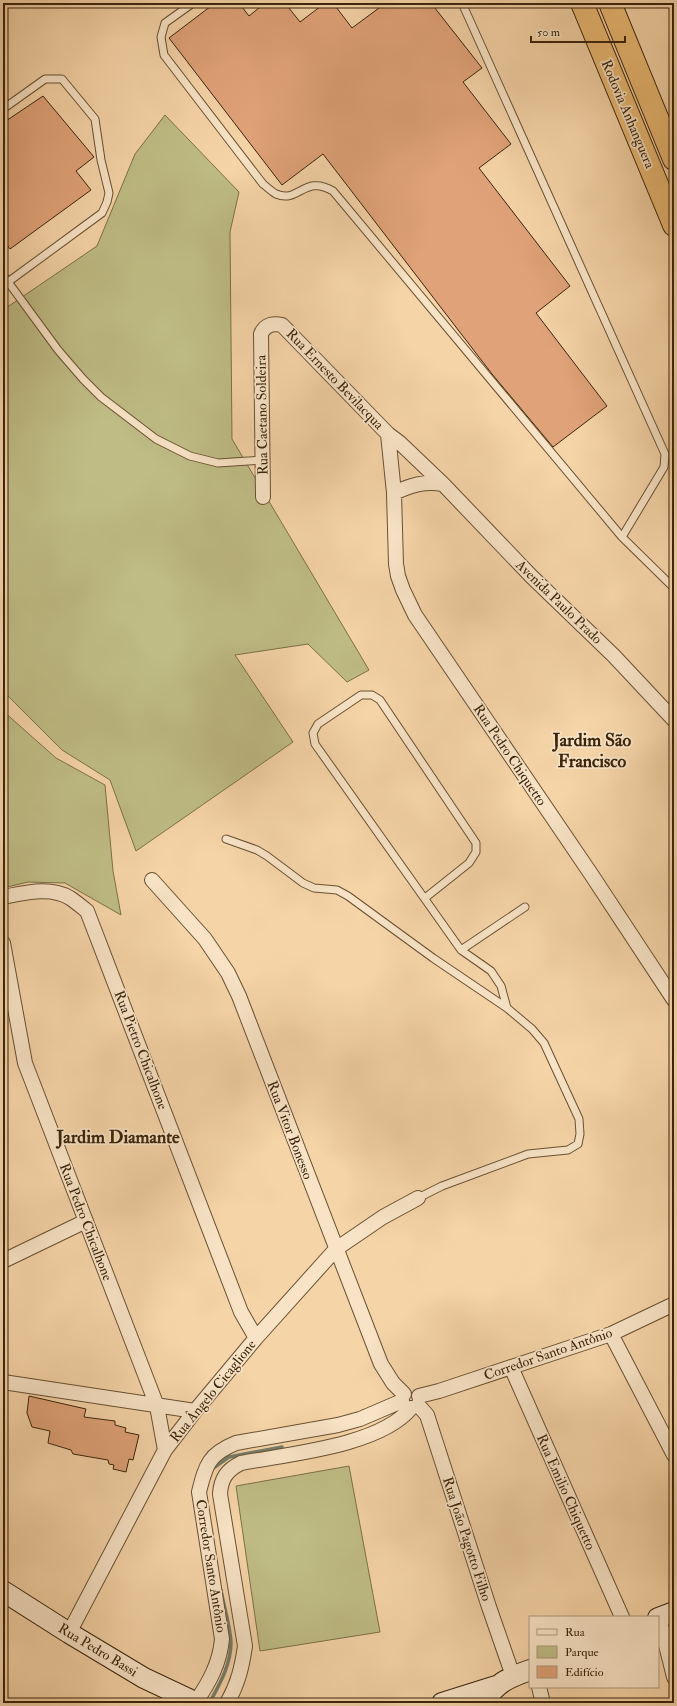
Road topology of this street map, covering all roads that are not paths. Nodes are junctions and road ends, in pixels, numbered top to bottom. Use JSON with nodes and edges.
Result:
{"nodes":[{"id":1,"x":193,"y":3,"type":"edge"},
{"id":2,"x":462,"y":3,"type":"edge"},
{"id":3,"x":582,"y":3,"type":"edge"},
{"id":4,"x":610,"y":3,"type":"edge"},
{"id":5,"x":3,"y":109,"type":"edge"},
{"id":6,"x":674,"y":159,"type":"edge"},
{"id":7,"x":674,"y":225,"type":"edge"},
{"id":8,"x":3,"y":275,"type":"edge"},
{"id":9,"x":8,"y":282,"type":"junction"},
{"id":10,"x":261,"y":334,"type":"joint"},
{"id":11,"x":388,"y":434,"type":"junction"},
{"id":12,"x":415,"y":457,"type":"junction"},
{"id":13,"x":262,"y":460,"type":"junction"},
{"id":14,"x":391,"y":461,"type":"junction"},
{"id":15,"x":443,"y":484,"type":"junction"},
{"id":16,"x":394,"y":493,"type":"junction"},
{"id":17,"x":263,"y":497,"type":"dead end"},
{"id":18,"x":622,"y":537,"type":"junction"},
{"id":19,"x":674,"y":588,"type":"edge"},
{"id":20,"x":674,"y":720,"type":"edge"},
{"id":21,"x":226,"y":839,"type":"dead end"},
{"id":22,"x":152,"y":880,"type":"dead end"},
{"id":23,"x":3,"y":897,"type":"edge"},
{"id":24,"x":425,"y":898,"type":"junction"},
{"id":25,"x":525,"y":907,"type":"dead end"},
{"id":26,"x":3,"y":943,"type":"edge"},
{"id":27,"x":461,"y":950,"type":"junction"},
{"id":28,"x":674,"y":1000,"type":"edge"},
{"id":29,"x":507,"y":1008,"type":"junction"},
{"id":30,"x":418,"y":1198,"type":"joint"},
{"id":31,"x":86,"y":1221,"type":"junction"},
{"id":32,"x":336,"y":1249,"type":"junction"},
{"id":33,"x":3,"y":1261,"type":"edge"},
{"id":34,"x":674,"y":1304,"type":"edge"},
{"id":35,"x":611,"y":1334,"type":"junction"},
{"id":36,"x":256,"y":1338,"type":"junction"},
{"id":37,"x":511,"y":1367,"type":"junction"},
{"id":38,"x":3,"y":1382,"type":"edge"},
{"id":39,"x":411,"y":1401,"type":"junction"},
{"id":40,"x":157,"y":1406,"type":"junction"},
{"id":41,"x":195,"y":1411,"type":"junction"},
{"id":42,"x":165,"y":1450,"type":"junction"},
{"id":43,"x":674,"y":1455,"type":"edge"},
{"id":44,"x":3,"y":1591,"type":"edge"},
{"id":45,"x":664,"y":1615,"type":"edge"},
{"id":46,"x":622,"y":1616,"type":"edge"},
{"id":47,"x":69,"y":1633,"type":"junction"},
{"id":48,"x":522,"y":1673,"type":"edge"},
{"id":49,"x":674,"y":1677,"type":"edge"},
{"id":50,"x":496,"y":1686,"type":"junction"},
{"id":51,"x":539,"y":1688,"type":"edge"},
{"id":52,"x":196,"y":1703,"type":"edge"},
{"id":53,"x":227,"y":1703,"type":"edge"},
{"id":54,"x":442,"y":1703,"type":"edge"},
{"id":55,"x":482,"y":1703,"type":"edge"},
{"id":56,"x":543,"y":1703,"type":"edge"}],
"edges":[{"from":1,"to":18,"type":"lane"},
{"from":2,"to":18,"type":"lane"},
{"from":3,"to":7,"type":"highway","name":"Rodovia Anhanguera"},
{"from":4,"to":6,"type":"highway","name":"Rodovia Anhanguera"},
{"from":5,"to":9,"type":"lane"},
{"from":8,"to":9,"type":"lane"},
{"from":9,"to":13,"type":"lane"},
{"from":10,"to":11,"type":"street","name":"Rua Ernesto Bevilacqua"},
{"from":10,"to":13,"type":"street","name":"Rua Caetano Soldeira"},
{"from":11,"to":12,"type":"street","name":"Rua Ernesto Bevilacqua"},
{"from":11,"to":14,"type":"street","name":"Rua Ernesto Bevilacqua"},
{"from":12,"to":14,"type":"street"},
{"from":12,"to":15,"type":"street","name":"Avenida Paulo Prado"},
{"from":13,"to":17,"type":"street","name":"Rua Caetano Soldeira"},
{"from":14,"to":16,"type":"street","name":"Rua Ernesto Bevilacqua"},
{"from":15,"to":16,"type":"street"},
{"from":15,"to":20,"type":"street","name":"Avenida Paulo Prado"},
{"from":16,"to":28,"type":"street","name":"Rua Pedro Chiquetto"},
{"from":18,"to":19,"type":"lane"},
{"from":21,"to":29,"type":"lane"},
{"from":22,"to":32,"type":"street","name":"Rua Vitor Bonesso"},
{"from":23,"to":36,"type":"street","name":"Rua Pietro Chicalhone"},
{"from":24,"to":24,"type":"lane"},
{"from":24,"to":27,"type":"lane"},
{"from":25,"to":27,"type":"lane"},
{"from":26,"to":31,"type":"street","name":"Rua Pedro Chicalhone"},
{"from":27,"to":29,"type":"lane"},
{"from":29,"to":30,"type":"lane"},
{"from":30,"to":32,"type":"street","name":"Rua Ângelo Cicaglione"},
{"from":31,"to":33,"type":"street"},
{"from":31,"to":40,"type":"street","name":"Rua Pedro Chicalhone"},
{"from":32,"to":36,"type":"street","name":"Rua Ângelo Cicaglione"},
{"from":32,"to":39,"type":"street","name":"Rua Vitor Bonesso"},
{"from":34,"to":35,"type":"street","name":"Corredor Santo Antônio"},
{"from":35,"to":37,"type":"street","name":"Corredor Santo Antônio"},
{"from":35,"to":43,"type":"street"},
{"from":36,"to":41,"type":"street","name":"Rua Ângelo Cicaglione"},
{"from":37,"to":39,"type":"street","name":"Corredor Santo Antônio"},
{"from":37,"to":46,"type":"street","name":"Rua Emilio Chiquetto"},
{"from":38,"to":40,"type":"street"},
{"from":39,"to":48,"type":"street","name":"Rua João Pagotto Filho"},
{"from":39,"to":52,"type":"street","name":"Corredor Santo Antônio"},
{"from":39,"to":53,"type":"street","name":"Corredor Santo Antônio"},
{"from":40,"to":41,"type":"street"},
{"from":40,"to":42,"type":"street","name":"Rua Pedro Chicalhone"},
{"from":41,"to":42,"type":"street","name":"Rua Ângelo Cicaglione"},
{"from":42,"to":47,"type":"street","name":"Rua Ângelo Cicaglione"},
{"from":44,"to":47,"type":"street","name":"Rua Pedro Bassi"},
{"from":45,"to":49,"type":"street"},
{"from":47,"to":52,"type":"street","name":"Rua Pedro Bassi"},
{"from":48,"to":50,"type":"street"},
{"from":50,"to":54,"type":"street"},
{"from":50,"to":55,"type":"street"},
{"from":51,"to":56,"type":"street"}]}
